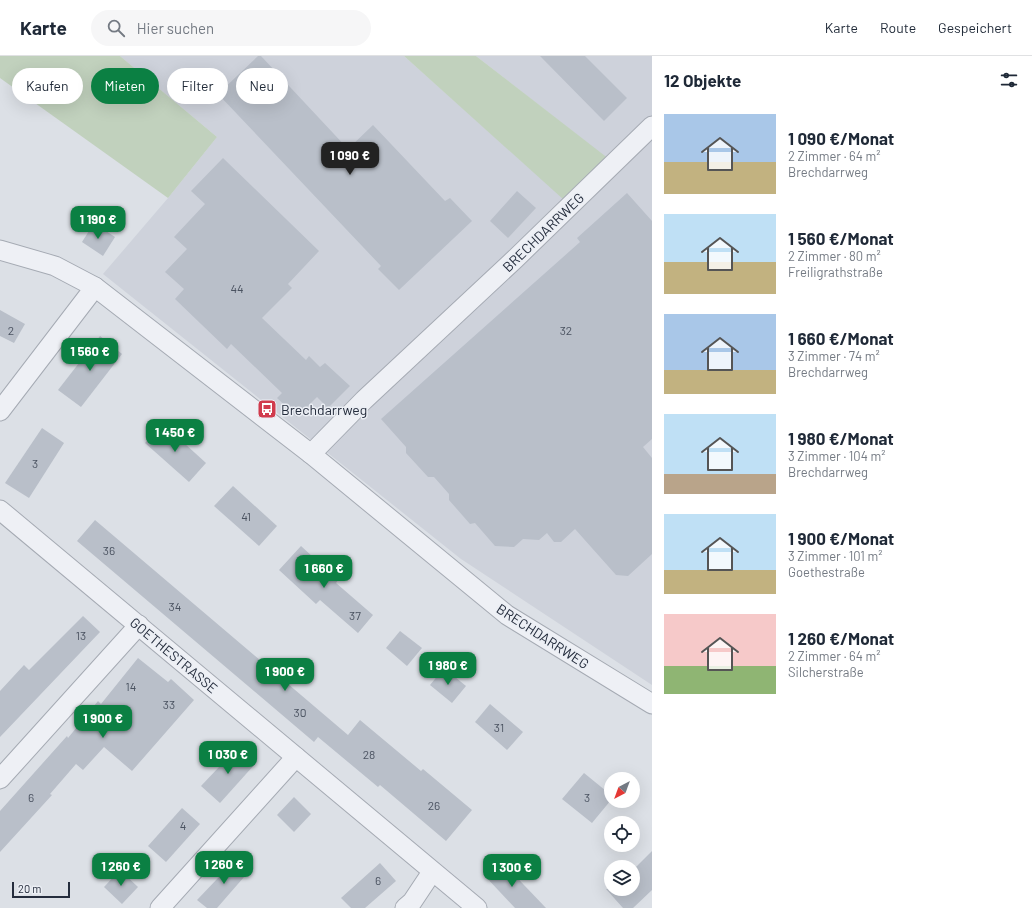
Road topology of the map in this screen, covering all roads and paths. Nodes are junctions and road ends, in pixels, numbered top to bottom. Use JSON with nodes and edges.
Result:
{"nodes":[{"id":1,"x":652,"y":126,"type":"edge"},
{"id":2,"x":0,"y":250,"type":"edge"},
{"id":3,"x":95,"y":287,"type":"junction"},
{"id":4,"x":0,"y":411,"type":"edge"},
{"id":5,"x":311,"y":454,"type":"junction"},
{"id":6,"x":0,"y":510,"type":"edge"},
{"id":7,"x":139,"y":625,"type":"junction"},
{"id":8,"x":652,"y":704,"type":"edge"},
{"id":9,"x":296,"y":757,"type":"junction"},
{"id":10,"x":0,"y":779,"type":"edge"},
{"id":11,"x":432,"y":872,"type":"junction"},
{"id":12,"x":160,"y":908,"type":"edge"},
{"id":13,"x":405,"y":908,"type":"edge"},
{"id":14,"x":477,"y":908,"type":"edge"}],
"edges":[{"from":1,"to":5,"type":"street","name":"BRECHDARRWEG"},
{"from":2,"to":3,"type":"street","name":"BRECHDARRWEG"},
{"from":3,"to":4,"type":"street"},
{"from":3,"to":5,"type":"street","name":"BRECHDARRWEG"},
{"from":5,"to":8,"type":"street","name":"BRECHDARRWEG"},
{"from":6,"to":7,"type":"street","name":"GOETHESTRASSE"},
{"from":7,"to":9,"type":"street","name":"GOETHESTRASSE"},
{"from":7,"to":10,"type":"street"},
{"from":9,"to":11,"type":"street","name":"GOETHESTRASSE"},
{"from":9,"to":12,"type":"street"},
{"from":11,"to":13,"type":"street"},
{"from":11,"to":14,"type":"street","name":"GOETHESTRASSE"}]}
